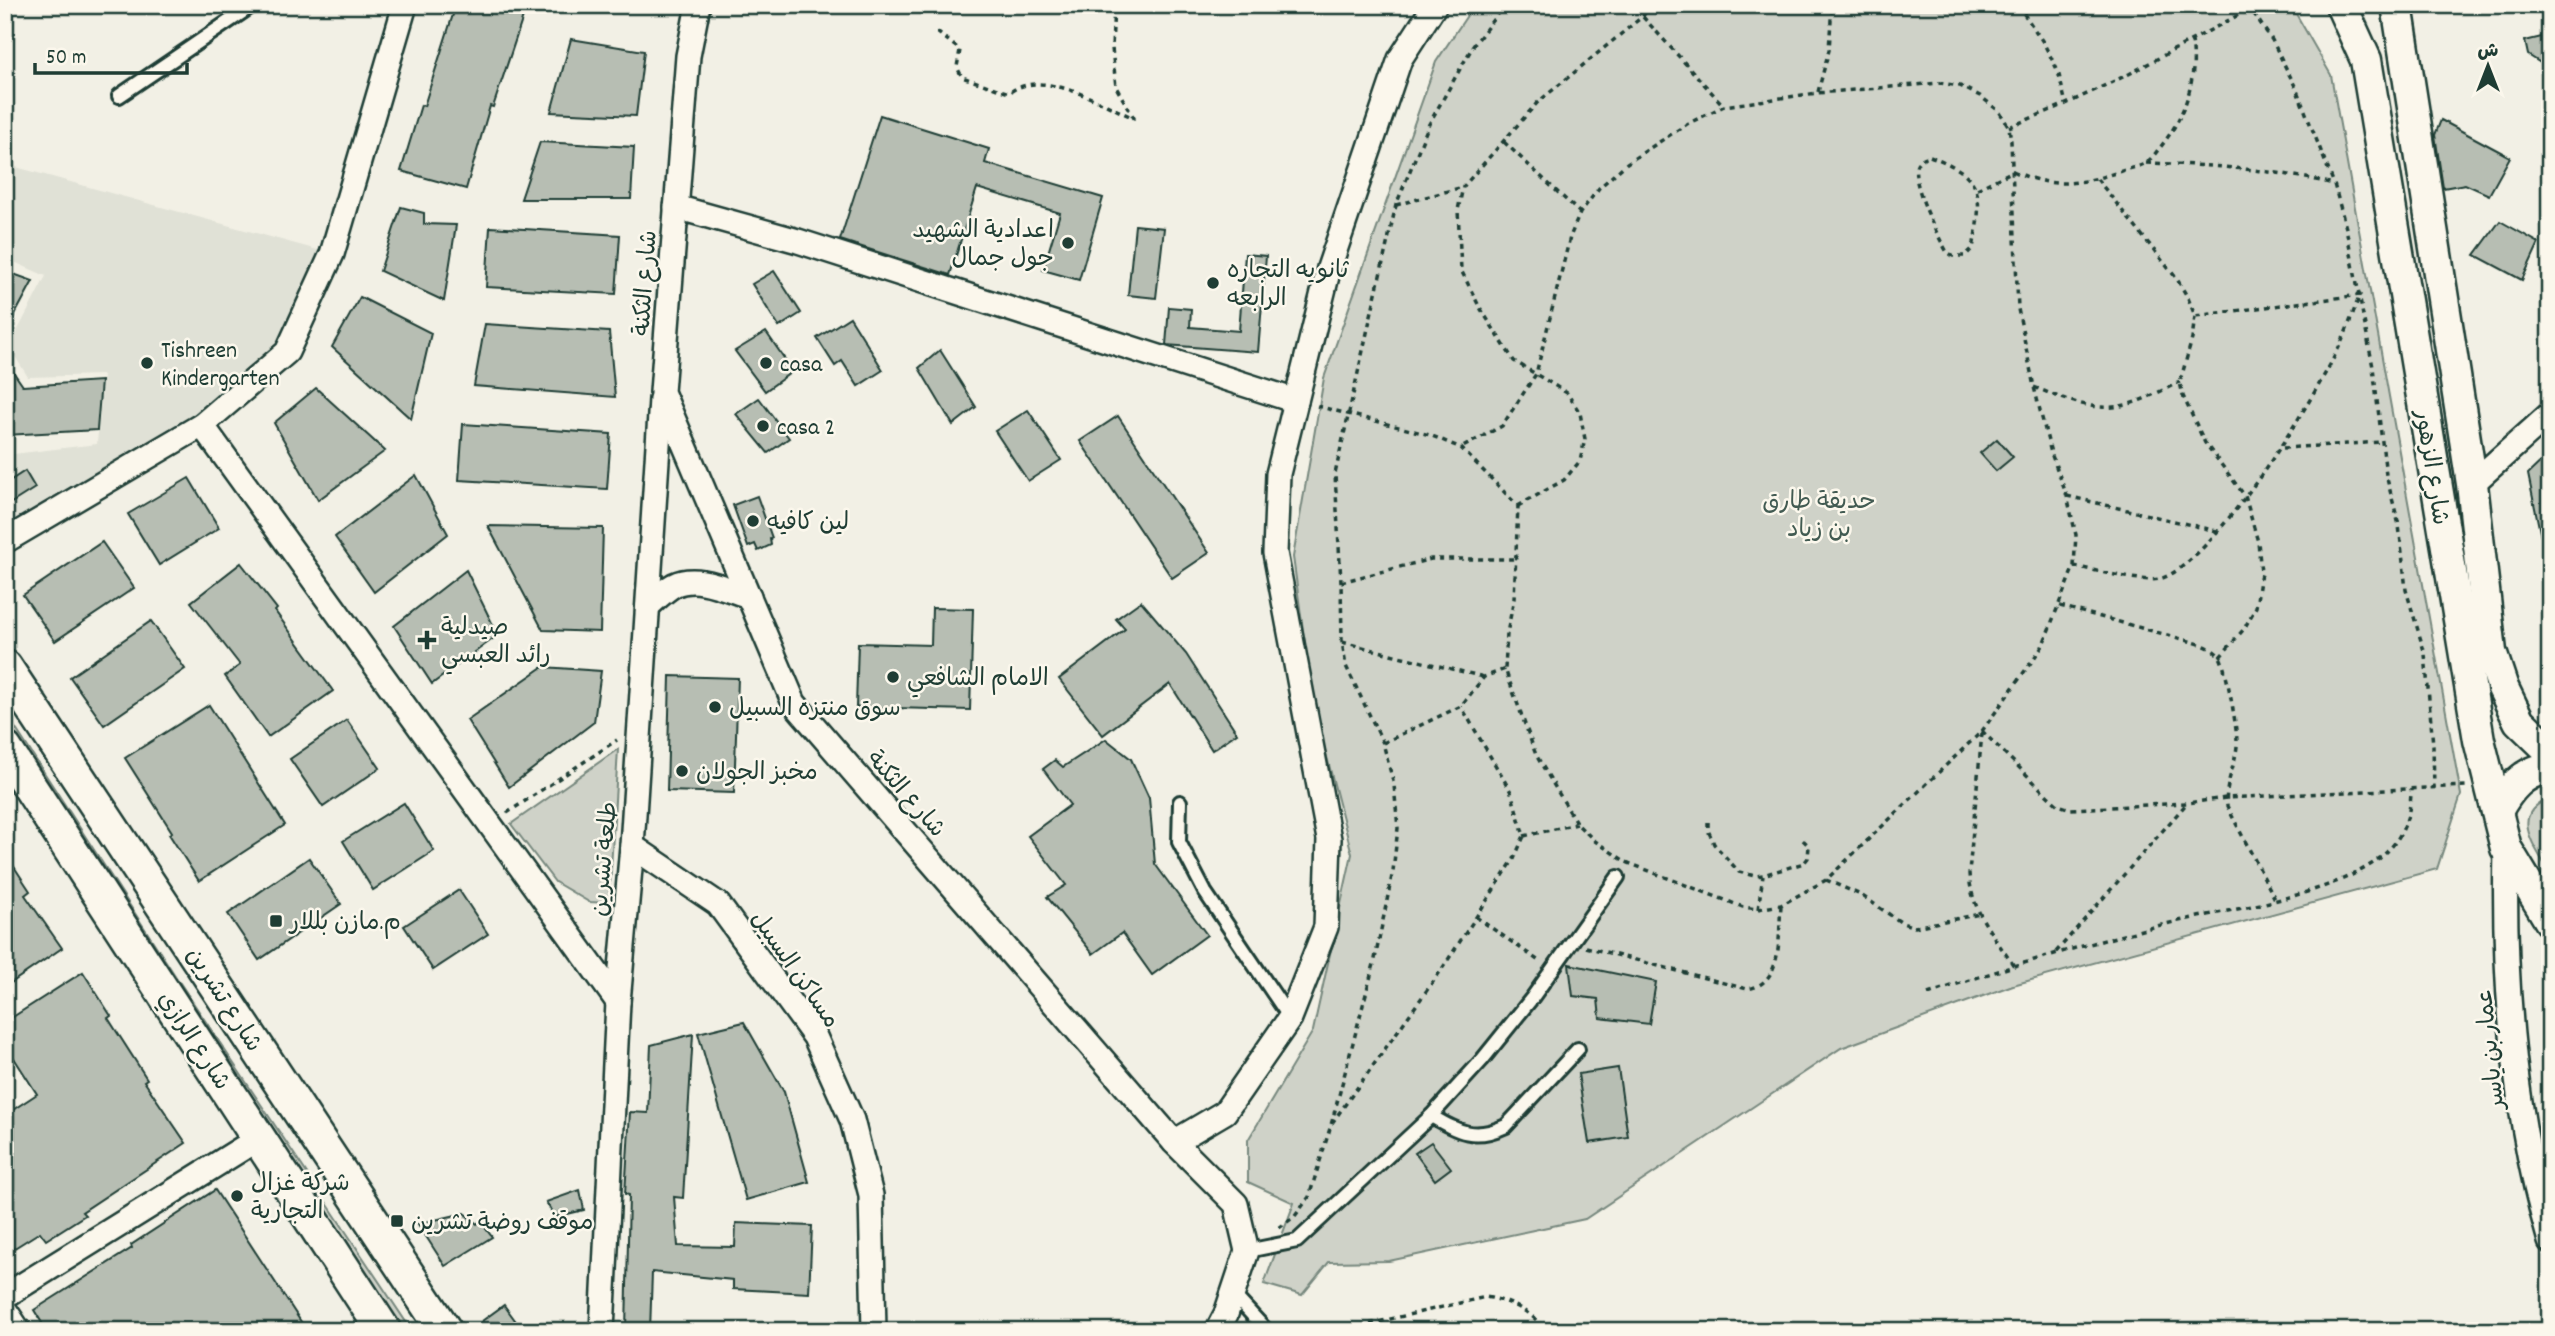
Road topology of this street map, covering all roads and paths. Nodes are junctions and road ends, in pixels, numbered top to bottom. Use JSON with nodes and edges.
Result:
{"nodes":[{"id":1,"x":253,"y":5,"type":"edge"},
{"id":2,"x":405,"y":5,"type":"edge"},
{"id":3,"x":698,"y":5,"type":"edge"},
{"id":4,"x":1114,"y":5,"type":"edge"},
{"id":5,"x":1435,"y":5,"type":"edge"},
{"id":6,"x":1504,"y":5,"type":"edge"},
{"id":7,"x":1650,"y":5,"type":"edge"},
{"id":8,"x":1832,"y":5,"type":"edge"},
{"id":9,"x":2018,"y":5,"type":"edge"},
{"id":10,"x":2257,"y":5,"type":"edge"},
{"id":11,"x":2341,"y":5,"type":"edge"},
{"id":12,"x":2397,"y":5,"type":"edge"},
{"id":13,"x":2250,"y":7,"type":"edge"},
{"id":14,"x":1643,"y":16,"type":"junction"},
{"id":15,"x":937,"y":32,"type":"dead end"},
{"id":16,"x":2192,"y":41,"type":"junction"},
{"id":17,"x":1817,"y":93,"type":"junction"},
{"id":18,"x":119,"y":96,"type":"dead end"},
{"id":19,"x":2066,"y":104,"type":"junction"},
{"id":20,"x":1724,"y":106,"type":"junction"},
{"id":21,"x":2009,"y":127,"type":"junction"},
{"id":22,"x":1504,"y":142,"type":"junction"},
{"id":23,"x":2146,"y":163,"type":"junction"},
{"id":24,"x":2013,"y":171,"type":"junction"},
{"id":25,"x":2096,"y":179,"type":"junction"},
{"id":26,"x":2334,"y":184,"type":"junction"},
{"id":27,"x":1463,"y":187,"type":"junction"},
{"id":28,"x":1977,"y":189,"type":"junction"},
{"id":29,"x":1396,"y":205,"type":"junction"},
{"id":30,"x":676,"y":207,"type":"junction"},
{"id":31,"x":1580,"y":213,"type":"junction"},
{"id":32,"x":2360,"y":295,"type":"junction"},
{"id":33,"x":2194,"y":316,"type":"junction"},
{"id":34,"x":1536,"y":374,"type":"junction"},
{"id":35,"x":2180,"y":382,"type":"junction"},
{"id":36,"x":2034,"y":387,"type":"junction"},
{"id":37,"x":662,"y":392,"type":"junction"},
{"id":38,"x":1296,"y":401,"type":"junction"},
{"id":39,"x":1347,"y":412,"type":"junction"},
{"id":40,"x":2550,"y":414,"type":"edge"},
{"id":41,"x":202,"y":425,"type":"junction"},
{"id":42,"x":2382,"y":442,"type":"junction"},
{"id":43,"x":2282,"y":447,"type":"junction"},
{"id":44,"x":1461,"y":448,"type":"junction"},
{"id":45,"x":2472,"y":484,"type":"junction"},
{"id":46,"x":2067,"y":496,"type":"junction"},
{"id":47,"x":2245,"y":496,"type":"junction"},
{"id":48,"x":1518,"y":506,"type":"junction"},
{"id":49,"x":2217,"y":531,"type":"junction"},
{"id":50,"x":5,"y":541,"type":"edge"},
{"id":51,"x":1517,"y":559,"type":"junction"},
{"id":52,"x":2074,"y":566,"type":"junction"},
{"id":53,"x":1342,"y":582,"type":"junction"},
{"id":54,"x":749,"y":596,"type":"junction"},
{"id":55,"x":648,"y":606,"type":"junction"},
{"id":56,"x":2060,"y":606,"type":"junction"},
{"id":57,"x":1342,"y":642,"type":"junction"},
{"id":58,"x":2220,"y":657,"type":"junction"},
{"id":59,"x":5,"y":667,"type":"edge"},
{"id":60,"x":1505,"y":669,"type":"junction"},
{"id":61,"x":1484,"y":677,"type":"junction"},
{"id":62,"x":1461,"y":706,"type":"junction"},
{"id":63,"x":639,"y":725,"type":"junction"},
{"id":64,"x":1982,"y":731,"type":"junction"},
{"id":65,"x":1383,"y":743,"type":"junction"},
{"id":66,"x":5,"y":749,"type":"edge"},
{"id":67,"x":2550,"y":751,"type":"edge"},
{"id":68,"x":2550,"y":768,"type":"edge"},
{"id":69,"x":2434,"y":788,"type":"junction"},
{"id":70,"x":2412,"y":789,"type":"junction"},
{"id":71,"x":2226,"y":798,"type":"junction"},
{"id":72,"x":2493,"y":798,"type":"junction"},
{"id":73,"x":1180,"y":802,"type":"dead end"},
{"id":74,"x":2187,"y":803,"type":"junction"},
{"id":75,"x":1708,"y":822,"type":"dead end"},
{"id":76,"x":490,"y":824,"type":"junction"},
{"id":77,"x":1577,"y":824,"type":"junction"},
{"id":78,"x":1524,"y":836,"type":"junction"},
{"id":79,"x":1800,"y":837,"type":"dead end"},
{"id":80,"x":632,"y":846,"type":"junction"},
{"id":81,"x":2506,"y":848,"type":"junction"},
{"id":82,"x":1763,"y":875,"type":"junction"},
{"id":83,"x":1618,"y":877,"type":"dead end"},
{"id":84,"x":1826,"y":880,"type":"junction"},
{"id":85,"x":2276,"y":899,"type":"junction"},
{"id":86,"x":1781,"y":905,"type":"junction"},
{"id":87,"x":1758,"y":909,"type":"junction"},
{"id":88,"x":1980,"y":914,"type":"junction"},
{"id":89,"x":1476,"y":917,"type":"junction"},
{"id":90,"x":2550,"y":921,"type":"edge"},
{"id":91,"x":1570,"y":943,"type":"junction"},
{"id":92,"x":2055,"y":953,"type":"junction"},
{"id":93,"x":2014,"y":966,"type":"junction"},
{"id":94,"x":1552,"y":970,"type":"junction"},
{"id":95,"x":1928,"y":994,"type":"dead end"},
{"id":96,"x":618,"y":1002,"type":"junction"},
{"id":97,"x":1290,"y":1018,"type":"junction"},
{"id":98,"x":1578,"y":1049,"type":"dead end"},
{"id":99,"x":1431,"y":1116,"type":"junction"},
{"id":100,"x":1331,"y":1125,"type":"junction"},
{"id":101,"x":258,"y":1138,"type":"junction"},
{"id":102,"x":1174,"y":1142,"type":"junction"},
{"id":103,"x":2550,"y":1241,"type":"edge"},
{"id":104,"x":1247,"y":1251,"type":"junction"},
{"id":105,"x":1233,"y":1294,"type":"junction"},
{"id":106,"x":5,"y":1296,"type":"edge"},
{"id":107,"x":5,"y":1310,"type":"edge"},
{"id":108,"x":19,"y":1331,"type":"edge"},
{"id":109,"x":384,"y":1331,"type":"edge"},
{"id":110,"x":444,"y":1331,"type":"edge"},
{"id":111,"x":602,"y":1331,"type":"edge"},
{"id":112,"x":874,"y":1331,"type":"edge"},
{"id":113,"x":1217,"y":1331,"type":"edge"},
{"id":114,"x":1267,"y":1331,"type":"edge"},
{"id":115,"x":1352,"y":1331,"type":"edge"},
{"id":116,"x":1546,"y":1331,"type":"edge"}],
"edges":[{"from":1,"to":18,"type":"lane"},
{"from":2,"to":41,"type":"street"},
{"from":3,"to":30,"type":"street","name":"شارع الثكنة"},
{"from":4,"to":15,"type":"path"},
{"from":5,"to":38,"type":"street"},
{"from":6,"to":29,"type":"path"},
{"from":7,"to":14,"type":"path"},
{"from":8,"to":17,"type":"path"},
{"from":9,"to":19,"type":"path"},
{"from":10,"to":13,"type":"path"},
{"from":11,"to":72,"type":"street","name":"شارع الزهور"},
{"from":12,"to":45,"type":"street","name":"شارع الزهور"},
{"from":13,"to":16,"type":"path"},
{"from":13,"to":26,"type":"path"},
{"from":14,"to":20,"type":"path"},
{"from":14,"to":22,"type":"path"},
{"from":16,"to":19,"type":"path"},
{"from":16,"to":23,"type":"path"},
{"from":17,"to":20,"type":"path"},
{"from":17,"to":21,"type":"path"},
{"from":19,"to":21,"type":"path"},
{"from":20,"to":31,"type":"path"},
{"from":21,"to":24,"type":"path"},
{"from":22,"to":27,"type":"path"},
{"from":22,"to":31,"type":"path"},
{"from":23,"to":25,"type":"path"},
{"from":23,"to":26,"type":"path"},
{"from":24,"to":25,"type":"path"},
{"from":24,"to":28,"type":"path"},
{"from":24,"to":36,"type":"path"},
{"from":25,"to":33,"type":"path"},
{"from":26,"to":32,"type":"path"},
{"from":27,"to":29,"type":"path"},
{"from":27,"to":34,"type":"path"},
{"from":28,"to":28,"type":"path"},
{"from":29,"to":39,"type":"path"},
{"from":30,"to":37,"type":"street","name":"شارع الثكنة"},
{"from":30,"to":38,"type":"street"},
{"from":31,"to":34,"type":"path"},
{"from":32,"to":33,"type":"path"},
{"from":32,"to":42,"type":"path"},
{"from":32,"to":43,"type":"path"},
{"from":33,"to":35,"type":"path"},
{"from":34,"to":44,"type":"path"},
{"from":34,"to":48,"type":"path"},
{"from":35,"to":36,"type":"path"},
{"from":35,"to":47,"type":"path"},
{"from":36,"to":46,"type":"path"},
{"from":37,"to":54,"type":"street","name":"شارع الثكنة"},
{"from":37,"to":55,"type":"street","name":"طلعة تشرين"},
{"from":38,"to":39,"type":"path"},
{"from":38,"to":97,"type":"street"},
{"from":39,"to":44,"type":"path"},
{"from":39,"to":53,"type":"path"},
{"from":40,"to":45,"type":"street"},
{"from":41,"to":50,"type":"street"},
{"from":41,"to":76,"type":"street"},
{"from":42,"to":43,"type":"path"},
{"from":42,"to":69,"type":"path"},
{"from":43,"to":47,"type":"path"},
{"from":44,"to":48,"type":"path"},
{"from":45,"to":67,"type":"street","name":"شارع الزهور"},
{"from":46,"to":49,"type":"path"},
{"from":46,"to":52,"type":"path"},
{"from":47,"to":49,"type":"path"},
{"from":47,"to":58,"type":"path"},
{"from":48,"to":51,"type":"path"},
{"from":49,"to":52,"type":"path"},
{"from":51,"to":53,"type":"path"},
{"from":51,"to":60,"type":"path"},
{"from":52,"to":56,"type":"path"},
{"from":53,"to":57,"type":"path"},
{"from":54,"to":55,"type":"street"},
{"from":54,"to":102,"type":"street","name":"شارع الثكنة"},
{"from":55,"to":63,"type":"street","name":"طلعة تشرين"},
{"from":56,"to":58,"type":"path"},
{"from":56,"to":64,"type":"path"},
{"from":57,"to":61,"type":"path"},
{"from":57,"to":65,"type":"path"},
{"from":58,"to":71,"type":"path"},
{"from":59,"to":110,"type":"main road","name":"شارع تشرين"},
{"from":60,"to":61,"type":"path"},
{"from":60,"to":77,"type":"path"},
{"from":61,"to":62,"type":"path"},
{"from":62,"to":65,"type":"path"},
{"from":62,"to":78,"type":"path"},
{"from":63,"to":76,"type":"path"},
{"from":63,"to":80,"type":"street","name":"طلعة تشرين"},
{"from":64,"to":74,"type":"path"},
{"from":64,"to":84,"type":"path"},
{"from":64,"to":88,"type":"path"},
{"from":65,"to":100,"type":"path"},
{"from":66,"to":101,"type":"main road","name":"شارع الرازي"},
{"from":68,"to":72,"type":"street"},
{"from":69,"to":70,"type":"path"},
{"from":69,"to":72,"type":"path"},
{"from":70,"to":71,"type":"path"},
{"from":70,"to":85,"type":"path"},
{"from":71,"to":74,"type":"path"},
{"from":71,"to":85,"type":"path"},
{"from":72,"to":81,"type":"street","name":"شارع الزهور"},
{"from":73,"to":97,"type":"lane"},
{"from":74,"to":92,"type":"path"},
{"from":75,"to":82,"type":"path"},
{"from":76,"to":96,"type":"street"},
{"from":77,"to":78,"type":"path"},
{"from":77,"to":87,"type":"path"},
{"from":78,"to":89,"type":"path"},
{"from":79,"to":82,"type":"path"},
{"from":80,"to":96,"type":"street","name":"طلعة تشرين"},
{"from":80,"to":112,"type":"street","name":"مساكن السبيل"},
{"from":81,"to":90,"type":"street","name":"شارع الزهور"},
{"from":81,"to":103,"type":"street","name":"عمار بن ياسر"},
{"from":82,"to":87,"type":"path"},
{"from":83,"to":91,"type":"lane"},
{"from":84,"to":86,"type":"path"},
{"from":84,"to":88,"type":"path"},
{"from":85,"to":92,"type":"path"},
{"from":86,"to":87,"type":"path"},
{"from":86,"to":91,"type":"path"},
{"from":88,"to":93,"type":"path"},
{"from":89,"to":94,"type":"path"},
{"from":89,"to":100,"type":"path"},
{"from":91,"to":94,"type":"lane"},
{"from":92,"to":93,"type":"path"},
{"from":93,"to":95,"type":"path"},
{"from":94,"to":99,"type":"lane"},
{"from":96,"to":111,"type":"street","name":"طلعة تشرين"},
{"from":97,"to":102,"type":"street"},
{"from":98,"to":99,"type":"lane"},
{"from":99,"to":104,"type":"lane"},
{"from":100,"to":104,"type":"path"},
{"from":101,"to":106,"type":"street"},
{"from":101,"to":109,"type":"main road","name":"شارع الرازي"},
{"from":102,"to":104,"type":"street","name":"شارع الثكنة"},
{"from":104,"to":105,"type":"street"},
{"from":105,"to":113,"type":"street"},
{"from":105,"to":114,"type":"lane"},
{"from":107,"to":108,"type":"street"},
{"from":115,"to":116,"type":"path"}]}
